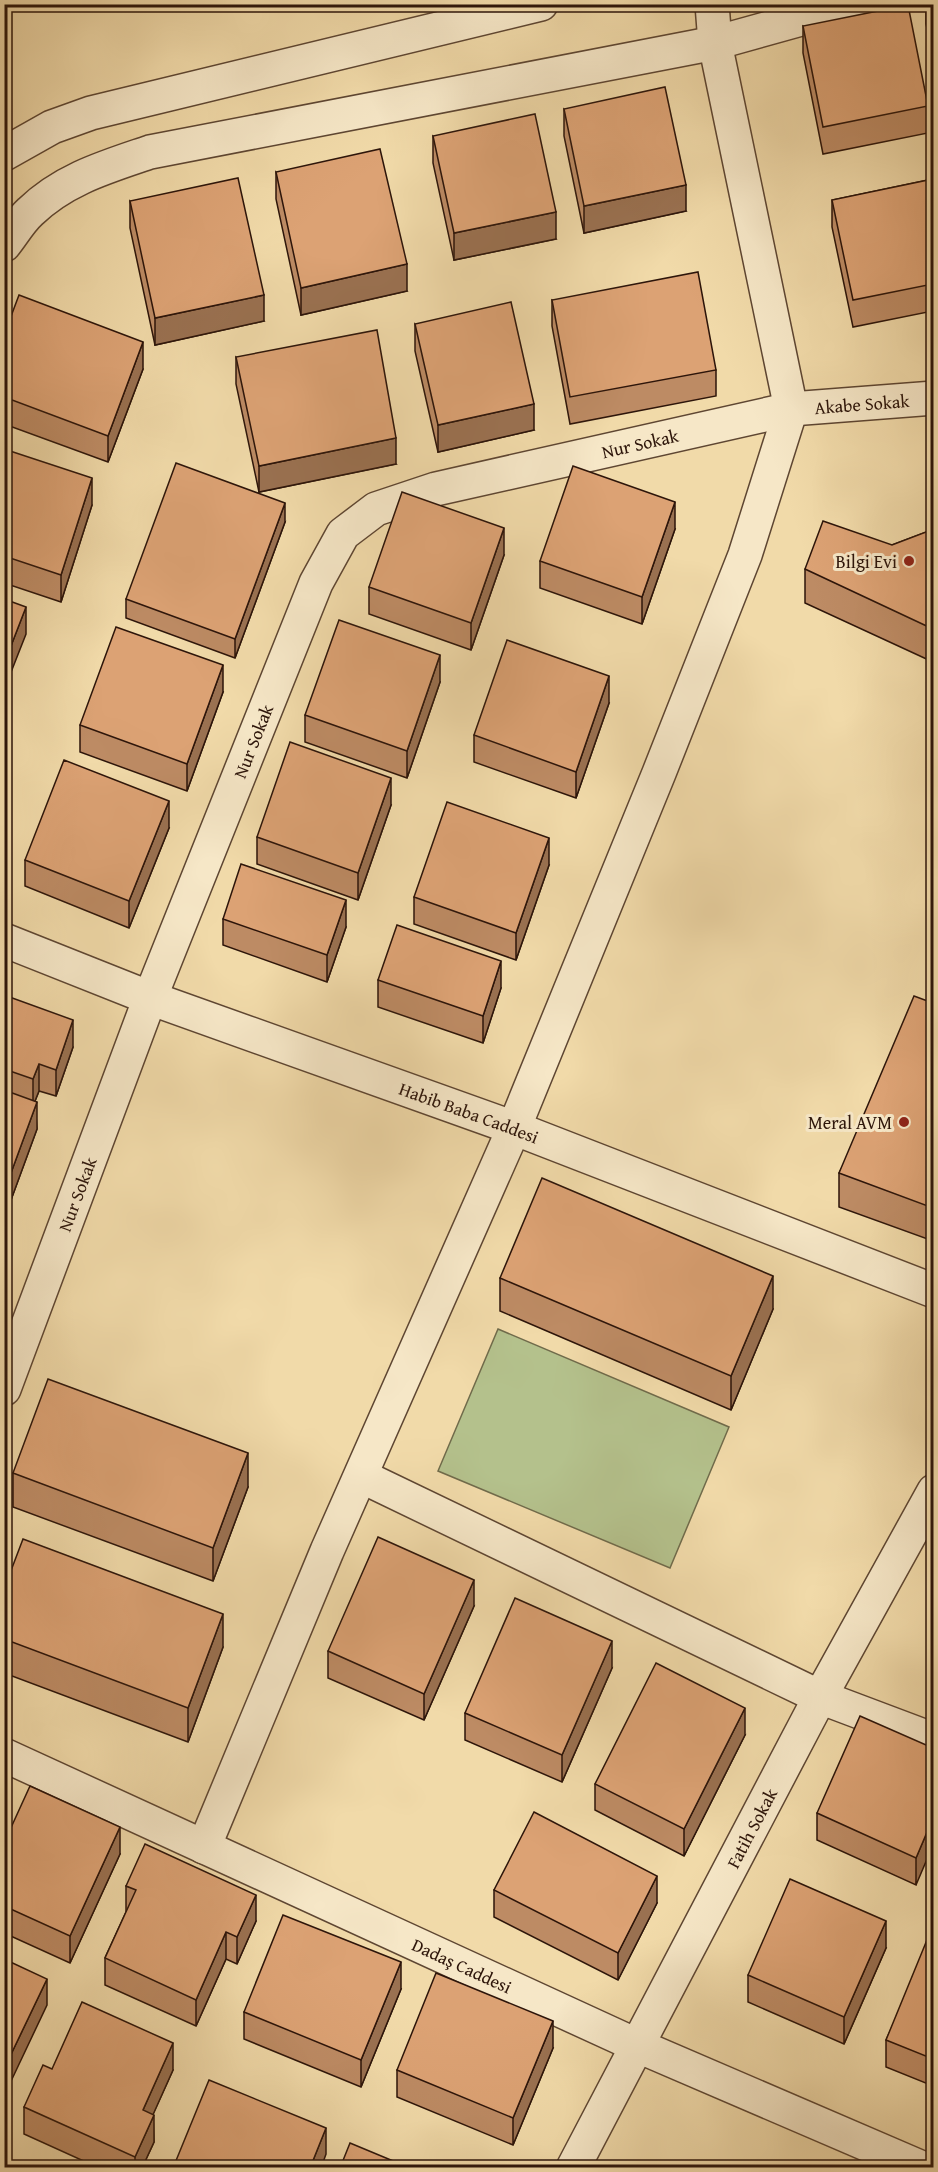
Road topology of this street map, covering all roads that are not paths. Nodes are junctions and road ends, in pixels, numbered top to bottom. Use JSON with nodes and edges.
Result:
{"nodes":[{"id":1,"x":541,"y":4,"type":"edge"},
{"id":2,"x":712,"y":4,"type":"edge"},
{"id":3,"x":855,"y":4,"type":"edge"},
{"id":4,"x":715,"y":43,"type":"junction"},
{"id":5,"x":4,"y":154,"type":"edge"},
{"id":6,"x":16,"y":213,"type":"edge"},
{"id":7,"x":4,"y":245,"type":"edge"},
{"id":8,"x":933,"y":398,"type":"edge"},
{"id":9,"x":791,"y":409,"type":"junction"},
{"id":10,"x":4,"y":940,"type":"edge"},
{"id":11,"x":150,"y":998,"type":"junction"},
{"id":12,"x":514,"y":1128,"type":"junction"},
{"id":13,"x":933,"y":1291,"type":"edge"},
{"id":14,"x":4,"y":1389,"type":"edge"},
{"id":15,"x":361,"y":1476,"type":"junction"},
{"id":16,"x":933,"y":1491,"type":"edge"},
{"id":17,"x":820,"y":1697,"type":"junction"},
{"id":18,"x":933,"y":1740,"type":"edge"},
{"id":19,"x":4,"y":1755,"type":"edge"},
{"id":20,"x":204,"y":1847,"type":"junction"},
{"id":21,"x":636,"y":2045,"type":"junction"},
{"id":22,"x":573,"y":2168,"type":"edge"},
{"id":23,"x":922,"y":2168,"type":"edge"}],
"edges":[{"from":1,"to":5,"type":"street"},
{"from":2,"to":4,"type":"street"},
{"from":3,"to":4,"type":"street"},
{"from":4,"to":6,"type":"street"},
{"from":4,"to":9,"type":"street"},
{"from":6,"to":7,"type":"street"},
{"from":8,"to":9,"type":"street","name":"Akabe Sokak"},
{"from":9,"to":11,"type":"street","name":"Nur Sokak"},
{"from":9,"to":12,"type":"street"},
{"from":10,"to":11,"type":"street","name":"Habib Baba Caddesi"},
{"from":11,"to":12,"type":"street","name":"Habib Baba Caddesi"},
{"from":11,"to":14,"type":"street","name":"Nur Sokak"},
{"from":12,"to":13,"type":"street","name":"Habib Baba Caddesi"},
{"from":12,"to":15,"type":"street"},
{"from":15,"to":17,"type":"street"},
{"from":15,"to":20,"type":"street"},
{"from":16,"to":17,"type":"street","name":"Fatih Sokak"},
{"from":17,"to":18,"type":"street"},
{"from":17,"to":21,"type":"street","name":"Fatih Sokak"},
{"from":19,"to":20,"type":"street","name":"Dadaş Caddesi"},
{"from":20,"to":21,"type":"street","name":"Dadaş Caddesi"},
{"from":21,"to":22,"type":"street","name":"Fatih Sokak"},
{"from":21,"to":23,"type":"street","name":"Dadaş Caddesi"}]}
